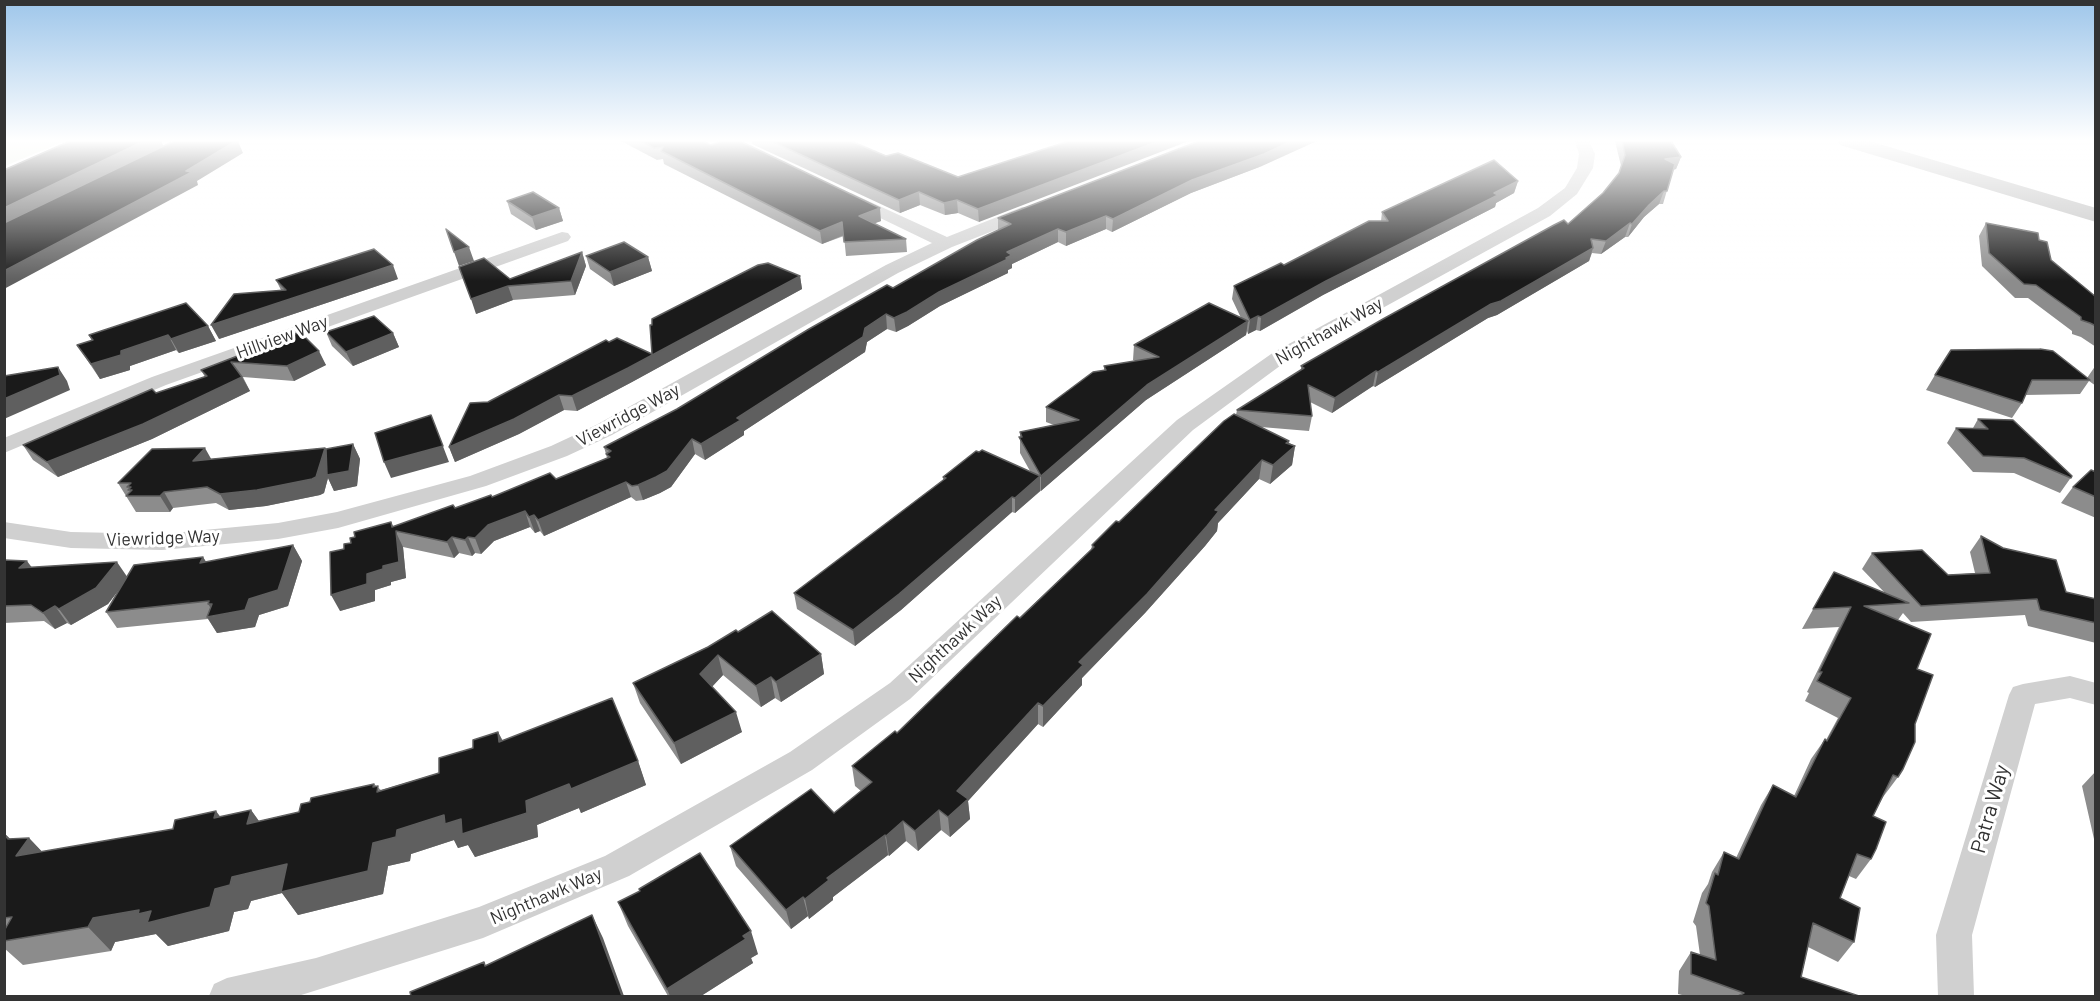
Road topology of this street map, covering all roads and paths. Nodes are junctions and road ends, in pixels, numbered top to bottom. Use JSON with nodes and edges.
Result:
{"nodes":[{"id":1,"x":1573,"y":188,"type":"edge"},
{"id":2,"x":2004,"y":188,"type":"edge"},
{"id":3,"x":2050,"y":188,"type":"edge"},
{"id":4,"x":838,"y":192,"type":"edge"},
{"id":5,"x":2096,"y":201,"type":"edge"},
{"id":6,"x":1045,"y":205,"type":"edge"},
{"id":7,"x":2096,"y":215,"type":"edge"},
{"id":8,"x":562,"y":237,"type":"dead end"},
{"id":9,"x":946,"y":243,"type":"junction"},
{"id":10,"x":4,"y":446,"type":"edge"},
{"id":11,"x":4,"y":530,"type":"edge"},
{"id":12,"x":2096,"y":694,"type":"edge"},
{"id":13,"x":226,"y":996,"type":"edge"},
{"id":14,"x":1956,"y":996,"type":"edge"}],
"edges":[{"from":1,"to":13,"type":"street","name":"Nighthawk Way"},
{"from":2,"to":7,"type":"main road"},
{"from":3,"to":5,"type":"main road"},
{"from":4,"to":9,"type":"street"},
{"from":6,"to":9,"type":"street","name":"Viewridge Way"},
{"from":8,"to":10,"type":"street","name":"Hillview Way"},
{"from":9,"to":11,"type":"street","name":"Viewridge Way"},
{"from":12,"to":14,"type":"street","name":"Patra Way"}]}
